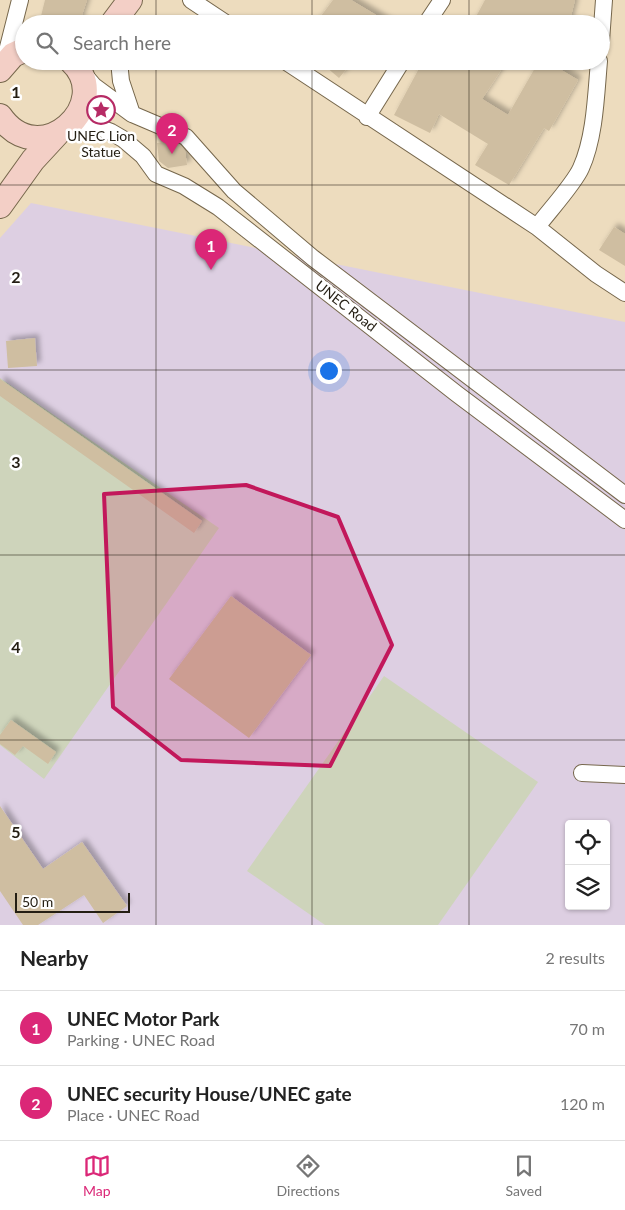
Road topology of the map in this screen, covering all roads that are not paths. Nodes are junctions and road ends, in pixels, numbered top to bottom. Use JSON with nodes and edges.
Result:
{"nodes":[{"id":1,"x":20,"y":0,"type":"edge"},
{"id":2,"x":191,"y":0,"type":"edge"},
{"id":3,"x":442,"y":0,"type":"edge"},
{"id":4,"x":604,"y":0,"type":"edge"},
{"id":5,"x":16,"y":15,"type":"edge"},
{"id":6,"x":214,"y":15,"type":"edge"},
{"id":7,"x":432,"y":15,"type":"edge"},
{"id":8,"x":603,"y":15,"type":"edge"},
{"id":9,"x":15,"y":18,"type":"edge"},
{"id":10,"x":15,"y":57,"type":"edge"},
{"id":11,"x":2,"y":66,"type":"edge"},
{"id":12,"x":79,"y":70,"type":"edge"},
{"id":13,"x":82,"y":70,"type":"edge"},
{"id":14,"x":120,"y":70,"type":"edge"},
{"id":15,"x":298,"y":70,"type":"edge"},
{"id":16,"x":396,"y":70,"type":"edge"},
{"id":17,"x":598,"y":70,"type":"edge"},
{"id":18,"x":132,"y":114,"type":"junction"},
{"id":19,"x":0,"y":116,"type":"edge"},
{"id":20,"x":367,"y":117,"type":"junction"},
{"id":21,"x":57,"y":134,"type":"junction"},
{"id":22,"x":0,"y":206,"type":"edge"},
{"id":23,"x":537,"y":227,"type":"junction"},
{"id":24,"x":625,"y":292,"type":"edge"},
{"id":25,"x":471,"y":379,"type":"junction"},
{"id":26,"x":457,"y":394,"type":"junction"},
{"id":27,"x":625,"y":495,"type":"edge"},
{"id":28,"x":625,"y":520,"type":"edge"},
{"id":29,"x":582,"y":773,"type":"dead end"},
{"id":30,"x":625,"y":775,"type":"edge"}],
"edges":[{"from":1,"to":5,"type":"street"},
{"from":2,"to":6,"type":"street"},
{"from":3,"to":7,"type":"street"},
{"from":4,"to":8,"type":"street"},
{"from":9,"to":11,"type":"street"},
{"from":10,"to":11,"type":"main road"},
{"from":12,"to":21,"type":"main road"},
{"from":13,"to":18,"type":"street","name":"UNEC Road"},
{"from":14,"to":18,"type":"street"},
{"from":15,"to":20,"type":"street"},
{"from":16,"to":20,"type":"street"},
{"from":17,"to":23,"type":"street"},
{"from":18,"to":25,"type":"street","name":"UNEC Road"},
{"from":19,"to":21,"type":"main road"},
{"from":20,"to":23,"type":"street"},
{"from":21,"to":22,"type":"main road"},
{"from":21,"to":26,"type":"street","name":"UNEC Road"},
{"from":23,"to":24,"type":"street"},
{"from":25,"to":26,"type":"street"},
{"from":25,"to":27,"type":"street","name":"UNEC Road"},
{"from":26,"to":28,"type":"street","name":"UNEC Road"},
{"from":29,"to":30,"type":"street"}]}
